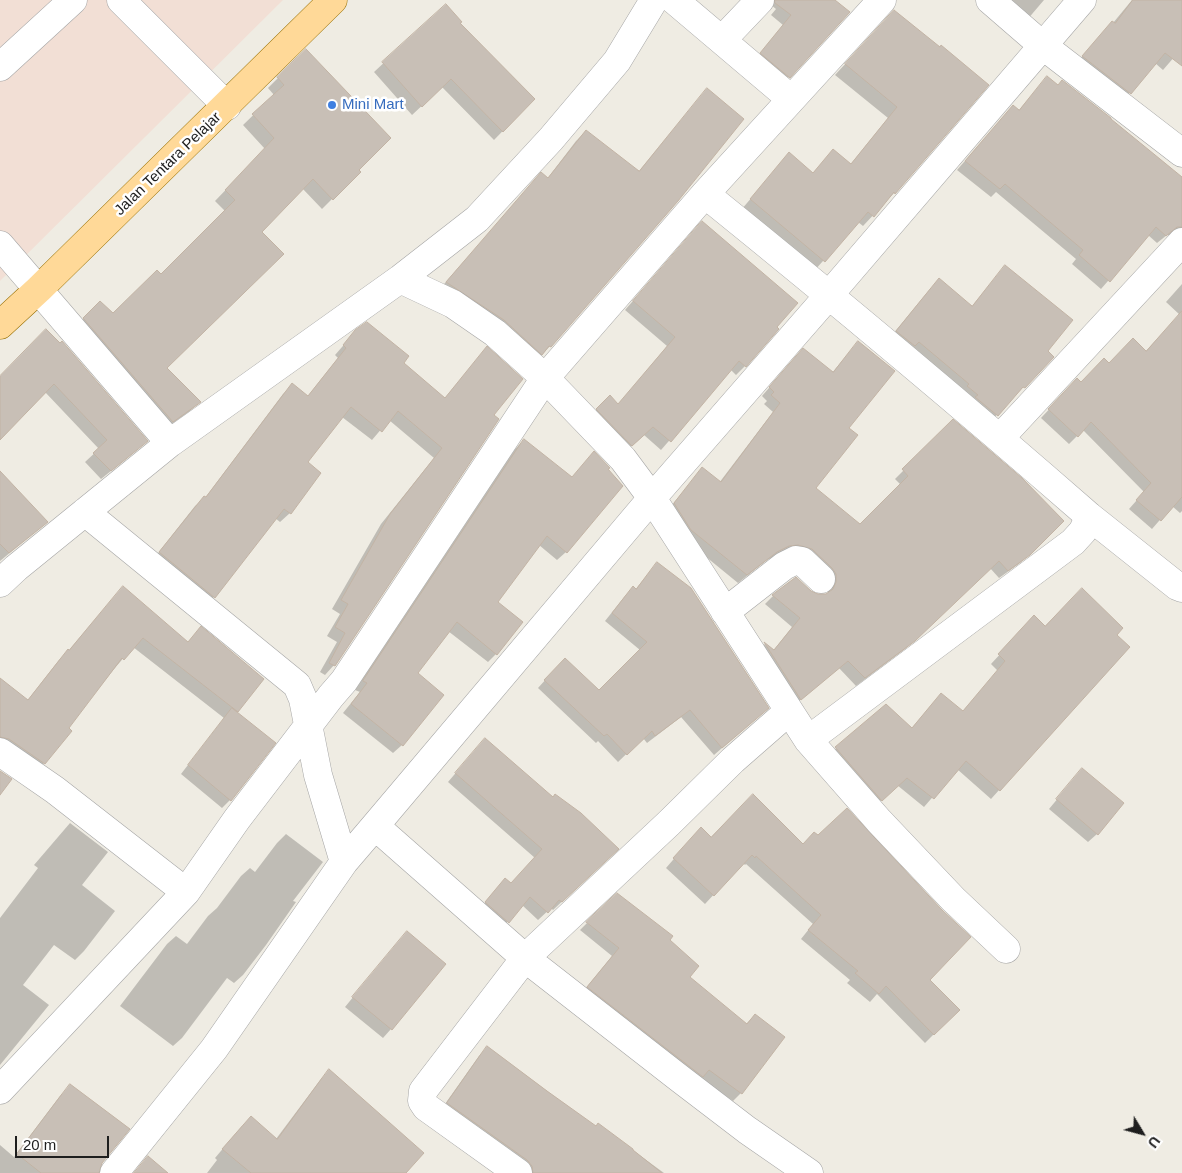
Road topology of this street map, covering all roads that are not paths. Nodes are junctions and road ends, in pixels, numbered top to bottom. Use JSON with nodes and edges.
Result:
{"nodes":[{"id":1,"x":73,"y":0,"type":"edge"},
{"id":2,"x":121,"y":0,"type":"edge"},
{"id":3,"x":333,"y":0,"type":"edge"},
{"id":4,"x":654,"y":0,"type":"edge"},
{"id":5,"x":674,"y":0,"type":"edge"},
{"id":6,"x":760,"y":0,"type":"edge"},
{"id":7,"x":882,"y":0,"type":"edge"},
{"id":8,"x":990,"y":0,"type":"edge"},
{"id":9,"x":1082,"y":0,"type":"edge"},
{"id":10,"x":722,"y":40,"type":"junction"},
{"id":11,"x":1042,"y":45,"type":"junction"},
{"id":12,"x":0,"y":67,"type":"edge"},
{"id":13,"x":791,"y":99,"type":"junction"},
{"id":14,"x":227,"y":106,"type":"junction"},
{"id":15,"x":1182,"y":153,"type":"edge"},
{"id":16,"x":704,"y":194,"type":"junction"},
{"id":17,"x":1182,"y":242,"type":"edge"},
{"id":18,"x":0,"y":245,"type":"edge"},
{"id":19,"x":400,"y":279,"type":"junction"},
{"id":20,"x":39,"y":289,"type":"junction"},
{"id":21,"x":829,"y":295,"type":"junction"},
{"id":22,"x":0,"y":325,"type":"edge"},
{"id":23,"x":545,"y":378,"type":"junction"},
{"id":24,"x":1000,"y":438,"type":"junction"},
{"id":25,"x":170,"y":443,"type":"junction"},
{"id":26,"x":652,"y":498,"type":"junction"},
{"id":27,"x":85,"y":512,"type":"junction"},
{"id":28,"x":1089,"y":516,"type":"junction"},
{"id":29,"x":821,"y":579,"type":"dead end"},
{"id":30,"x":0,"y":583,"type":"edge"},
{"id":31,"x":1182,"y":588,"type":"edge"},
{"id":32,"x":725,"y":612,"type":"junction"},
{"id":33,"x":789,"y":711,"type":"junction"},
{"id":34,"x":319,"y":712,"type":"junction"},
{"id":35,"x":808,"y":740,"type":"junction"},
{"id":36,"x":0,"y":752,"type":"edge"},
{"id":37,"x":361,"y":843,"type":"junction"},
{"id":38,"x":186,"y":892,"type":"junction"},
{"id":39,"x":1006,"y":949,"type":"dead end"},
{"id":40,"x":525,"y":958,"type":"junction"},
{"id":41,"x":0,"y":1090,"type":"edge"},
{"id":42,"x":114,"y":1173,"type":"edge"},
{"id":43,"x":518,"y":1173,"type":"edge"},
{"id":44,"x":809,"y":1173,"type":"edge"}],
"edges":[{"from":1,"to":12,"type":"street"},
{"from":2,"to":14,"type":"street"},
{"from":3,"to":14,"type":"main road","name":"Jalan Tentara Pelajar"},
{"from":4,"to":19,"type":"street"},
{"from":5,"to":10,"type":"street"},
{"from":6,"to":10,"type":"street"},
{"from":7,"to":13,"type":"street"},
{"from":8,"to":11,"type":"street"},
{"from":9,"to":11,"type":"street"},
{"from":10,"to":13,"type":"street"},
{"from":11,"to":15,"type":"street"},
{"from":11,"to":21,"type":"street"},
{"from":13,"to":16,"type":"street"},
{"from":14,"to":20,"type":"main road","name":"Jalan Tentara Pelajar"},
{"from":16,"to":21,"type":"street"},
{"from":16,"to":23,"type":"street"},
{"from":17,"to":24,"type":"street"},
{"from":18,"to":20,"type":"street"},
{"from":19,"to":23,"type":"street"},
{"from":19,"to":25,"type":"street"},
{"from":20,"to":22,"type":"main road","name":"Jalan Tentara Pelajar"},
{"from":20,"to":25,"type":"street"},
{"from":21,"to":24,"type":"street"},
{"from":21,"to":26,"type":"street"},
{"from":23,"to":26,"type":"street"},
{"from":23,"to":34,"type":"street"},
{"from":24,"to":28,"type":"street"},
{"from":25,"to":27,"type":"street"},
{"from":26,"to":32,"type":"street"},
{"from":26,"to":37,"type":"street"},
{"from":27,"to":30,"type":"street"},
{"from":27,"to":34,"type":"street"},
{"from":28,"to":31,"type":"street"},
{"from":28,"to":35,"type":"street"},
{"from":29,"to":32,"type":"street"},
{"from":32,"to":33,"type":"street"},
{"from":33,"to":35,"type":"street"},
{"from":33,"to":40,"type":"street"},
{"from":34,"to":37,"type":"street"},
{"from":34,"to":38,"type":"street"},
{"from":35,"to":39,"type":"street"},
{"from":36,"to":38,"type":"street"},
{"from":37,"to":40,"type":"street"},
{"from":37,"to":42,"type":"street"},
{"from":38,"to":41,"type":"street"},
{"from":40,"to":43,"type":"street"},
{"from":40,"to":44,"type":"street"}]}
